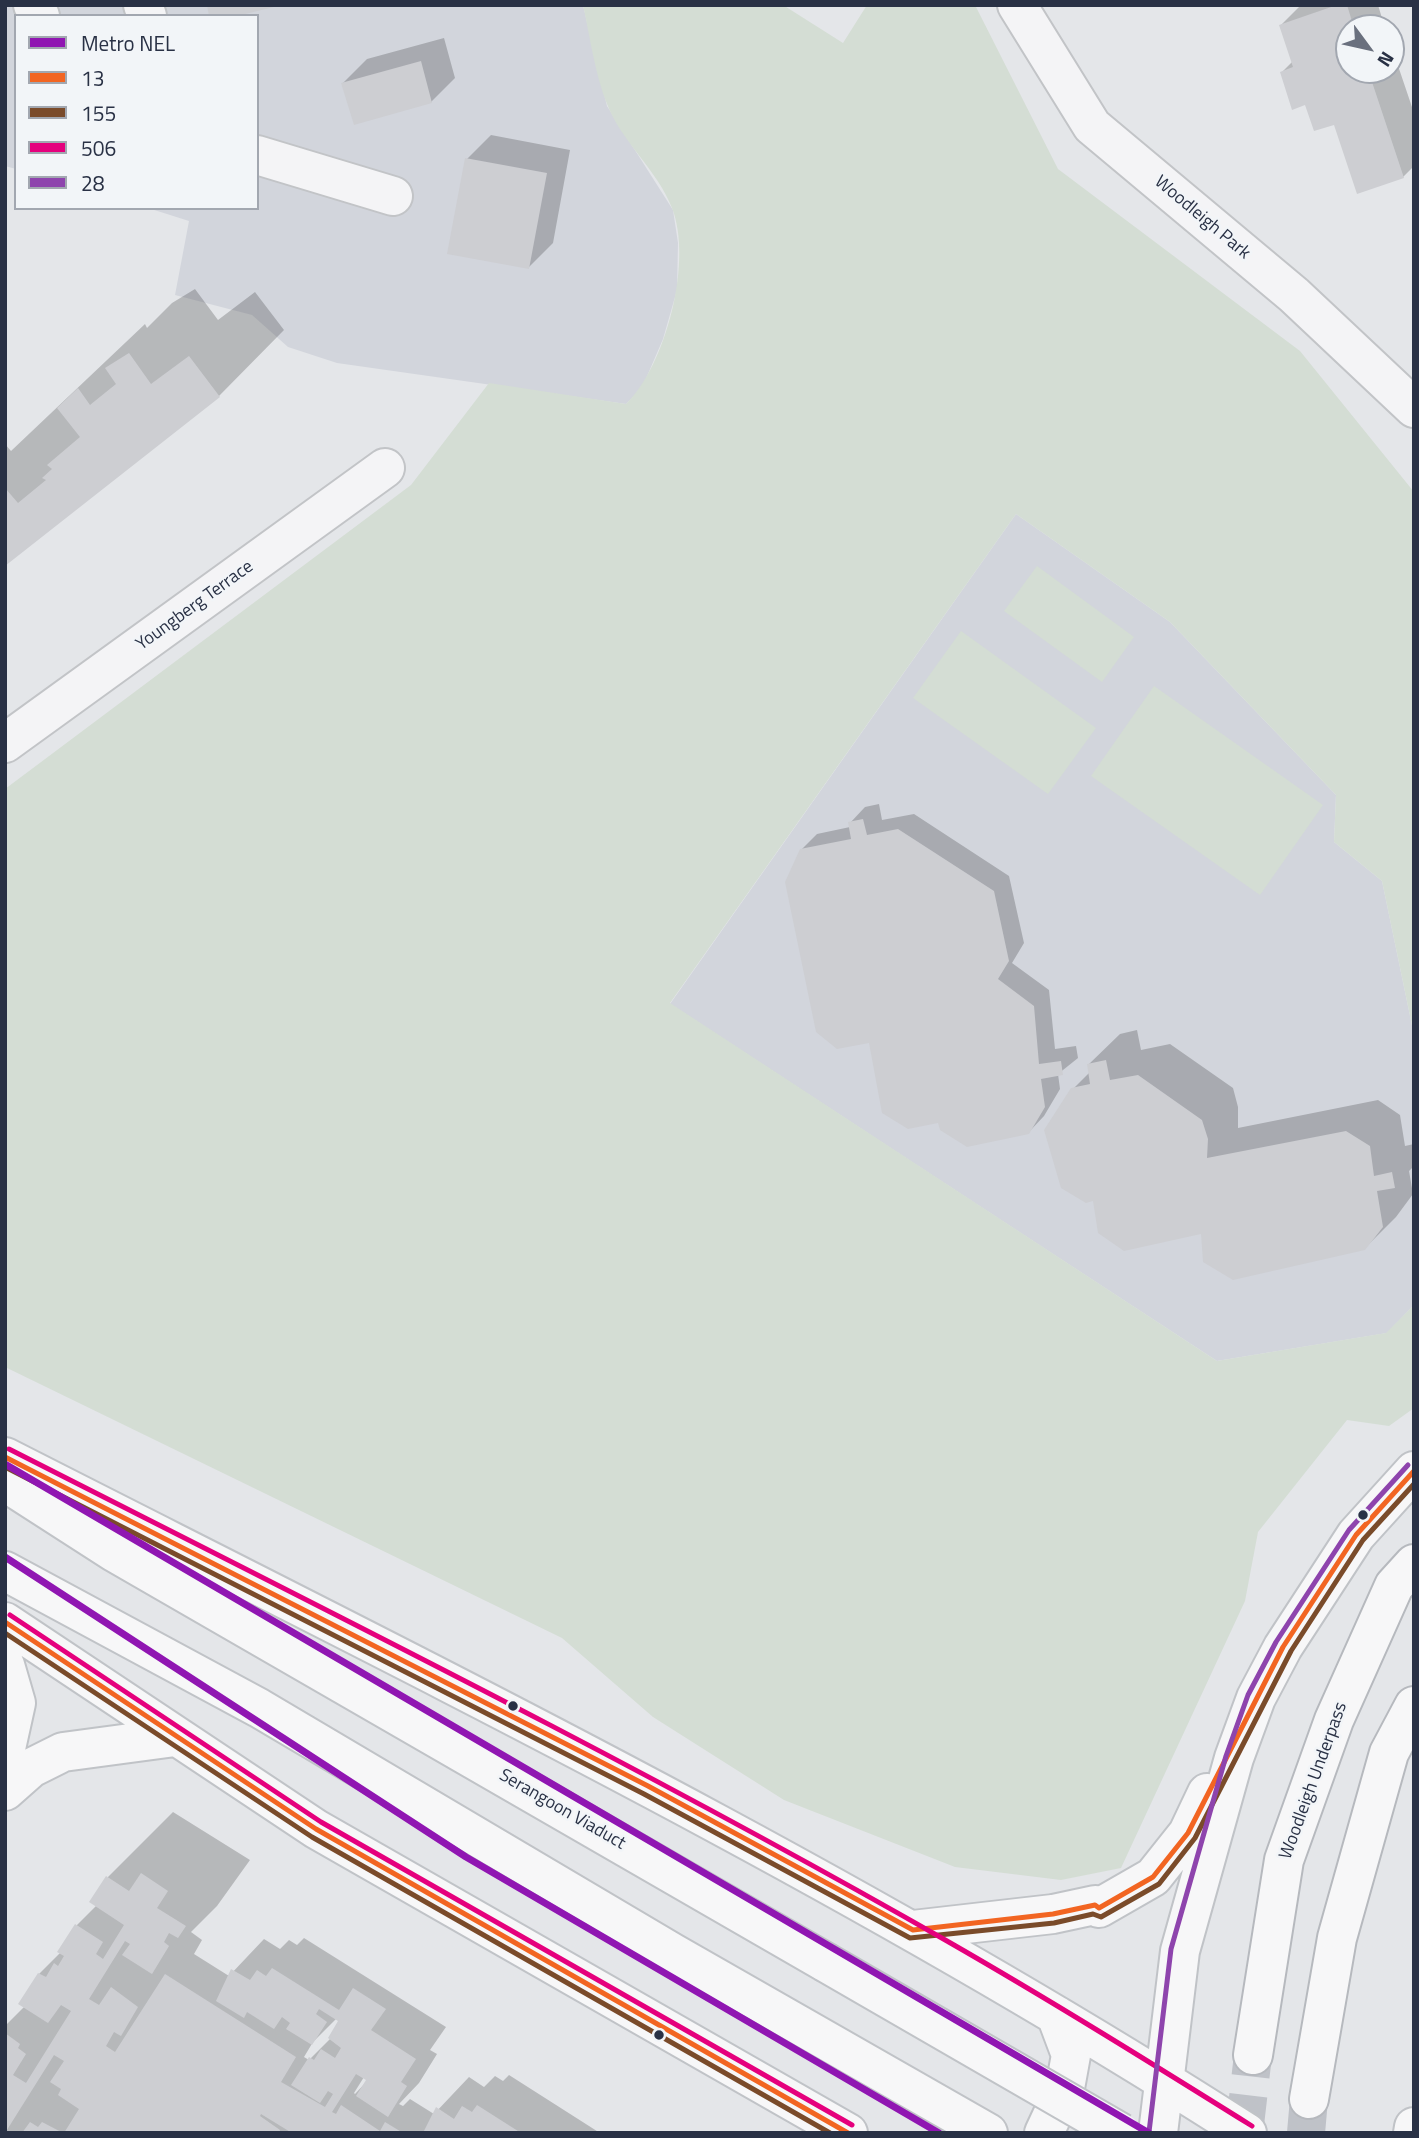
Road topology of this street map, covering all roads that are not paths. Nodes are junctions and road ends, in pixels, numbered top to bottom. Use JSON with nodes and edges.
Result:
{"nodes":[{"id":1,"x":1017,"y":5,"type":"edge"},
{"id":2,"x":259,"y":156,"type":"edge"},
{"id":3,"x":393,"y":196,"type":"dead end"},
{"id":4,"x":1414,"y":408,"type":"edge"},
{"id":5,"x":385,"y":468,"type":"dead end"},
{"id":6,"x":5,"y":743,"type":"edge"},
{"id":7,"x":5,"y":1457,"type":"edge"},
{"id":8,"x":1414,"y":1471,"type":"edge"},
{"id":9,"x":5,"y":1482,"type":"edge"},
{"id":10,"x":1414,"y":1564,"type":"edge"},
{"id":11,"x":5,"y":1572,"type":"edge"},
{"id":12,"x":5,"y":1622,"type":"edge"},
{"id":13,"x":5,"y":1665,"type":"edge"},
{"id":14,"x":1256,"y":1698,"type":"junction"},
{"id":15,"x":1414,"y":1706,"type":"edge"},
{"id":16,"x":175,"y":1737,"type":"junction"},
{"id":17,"x":5,"y":1753,"type":"edge"},
{"id":18,"x":5,"y":1791,"type":"edge"},
{"id":19,"x":913,"y":1930,"type":"junction"},
{"id":20,"x":1056,"y":2015,"type":"junction"},
{"id":21,"x":1253,"y":2055,"type":"tunnel mouth"},
{"id":22,"x":1163,"y":2079,"type":"junction"},
{"id":23,"x":1309,"y":2099,"type":"tunnel mouth"},
{"id":24,"x":1414,"y":2127,"type":"edge"},
{"id":25,"x":848,"y":2133,"type":"edge"},
{"id":26,"x":988,"y":2133,"type":"edge"},
{"id":27,"x":1044,"y":2133,"type":"edge"},
{"id":28,"x":1121,"y":2133,"type":"edge"},
{"id":29,"x":1158,"y":2133,"type":"edge"},
{"id":30,"x":1207,"y":2133,"type":"edge"},
{"id":31,"x":1247,"y":2133,"type":"edge"},
{"id":32,"x":1413,"y":2133,"type":"edge"}],
"edges":[{"from":1,"to":4,"type":"street","name":"Woodleigh Park"},
{"from":2,"to":3,"type":"street"},
{"from":5,"to":6,"type":"street","name":"Youngberg Terrace"},
{"from":7,"to":19,"type":"main road"},
{"from":8,"to":14,"type":"main road"},
{"from":9,"to":28,"type":"main road","name":"Serangoon Viaduct","bridge":true},
{"from":10,"to":21,"type":"main road","name":"Woodleigh Underpass"},
{"from":11,"to":26,"type":"main road"},
{"from":12,"to":16,"type":"main road"},
{"from":13,"to":17,"type":"main road"},
{"from":14,"to":19,"type":"main road"},
{"from":14,"to":22,"type":"main road"},
{"from":15,"to":23,"type":"main road"},
{"from":16,"to":18,"type":"main road"},
{"from":16,"to":25,"type":"main road"},
{"from":19,"to":20,"type":"main road"},
{"from":20,"to":22,"type":"main road"},
{"from":20,"to":27,"type":"main road"},
{"from":22,"to":29,"type":"main road"},
{"from":22,"to":30,"type":"main road"},
{"from":22,"to":31,"type":"main road"},
{"from":24,"to":32,"type":"main road"}]}
